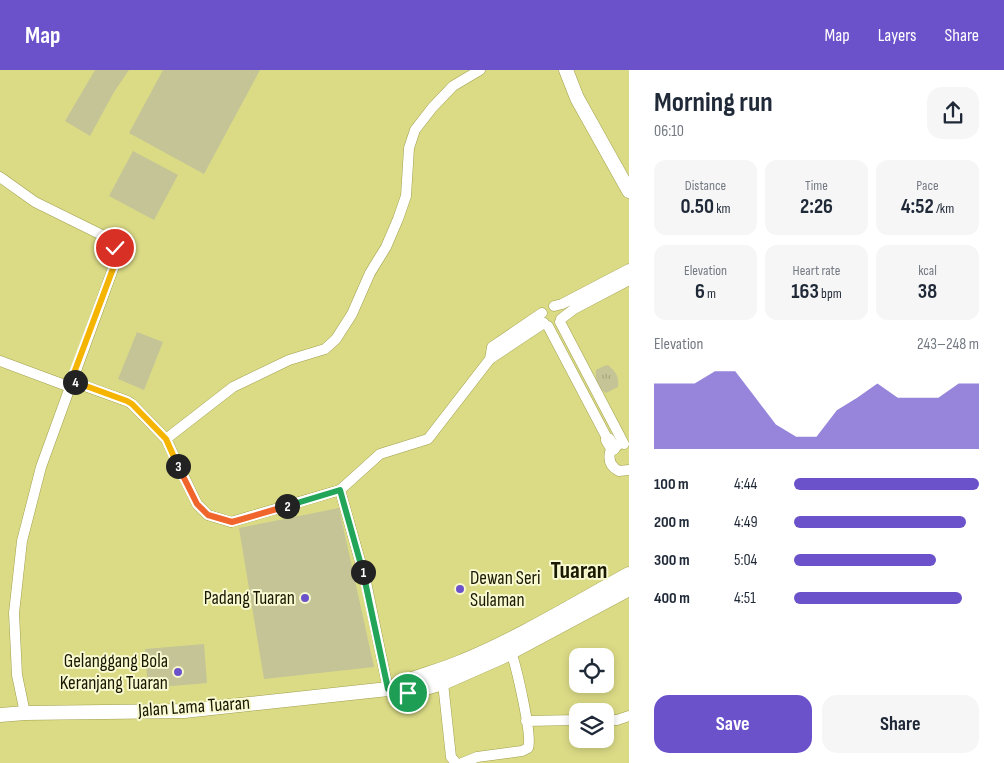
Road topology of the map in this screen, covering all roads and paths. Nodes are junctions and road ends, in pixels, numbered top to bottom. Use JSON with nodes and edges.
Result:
{"nodes":[{"id":1,"x":480,"y":70,"type":"edge"},
{"id":2,"x":566,"y":70,"type":"edge"},
{"id":3,"x":0,"y":176,"type":"edge"},
{"id":4,"x":629,"y":191,"type":"edge"},
{"id":5,"x":629,"y":269,"type":"edge"},
{"id":6,"x":629,"y":280,"type":"edge"},
{"id":7,"x":554,"y":306,"type":"junction"},
{"id":8,"x":544,"y":320,"type":"junction"},
{"id":9,"x":561,"y":320,"type":"junction"},
{"id":10,"x":0,"y":361,"type":"edge"},
{"id":11,"x":71,"y":384,"type":"junction"},
{"id":12,"x":166,"y":439,"type":"junction"},
{"id":13,"x":618,"y":444,"type":"edge"},
{"id":14,"x":628,"y":474,"type":"edge"},
{"id":15,"x":340,"y":490,"type":"junction"},
{"id":16,"x":629,"y":574,"type":"edge"},
{"id":17,"x":629,"y":589,"type":"edge"},
{"id":18,"x":510,"y":652,"type":"junction"},
{"id":19,"x":443,"y":683,"type":"junction"},
{"id":20,"x":388,"y":689,"type":"junction"},
{"id":21,"x":25,"y":713,"type":"junction"},
{"id":22,"x":0,"y":715,"type":"edge"},
{"id":23,"x":629,"y":716,"type":"edge"},
{"id":24,"x":569,"y":720,"type":"edge"},
{"id":25,"x":614,"y":720,"type":"edge"},
{"id":26,"x":526,"y":721,"type":"junction"},
{"id":27,"x":456,"y":763,"type":"edge"},
{"id":28,"x":462,"y":763,"type":"edge"}],
"edges":[{"from":1,"to":12,"type":"street"},
{"from":2,"to":4,"type":"street"},
{"from":3,"to":11,"type":"street"},
{"from":5,"to":7,"type":"street"},
{"from":6,"to":9,"type":"street"},
{"from":7,"to":8,"type":"street"},
{"from":7,"to":9,"type":"street"},
{"from":8,"to":9,"type":"street"},
{"from":8,"to":13,"type":"street"},
{"from":8,"to":15,"type":"street"},
{"from":9,"to":13,"type":"street"},
{"from":10,"to":11,"type":"street"},
{"from":11,"to":12,"type":"street"},
{"from":11,"to":21,"type":"street"},
{"from":12,"to":15,"type":"street"},
{"from":13,"to":14,"type":"street"},
{"from":15,"to":20,"type":"street"},
{"from":16,"to":20,"type":"street","name":"Jalan Lama Tuaran"},
{"from":17,"to":18,"type":"street","name":"Jalan Lama Tuaran"},
{"from":18,"to":19,"type":"street","name":"Jalan Lama Tuaran"},
{"from":18,"to":26,"type":"street"},
{"from":19,"to":20,"type":"street","name":"Jalan Lama Tuaran"},
{"from":19,"to":27,"type":"street"},
{"from":20,"to":21,"type":"street","name":"Jalan Lama Tuaran"},
{"from":21,"to":22,"type":"street","name":"Jalan Lama Tuaran"},
{"from":23,"to":25,"type":"street"},
{"from":24,"to":26,"type":"street"},
{"from":26,"to":28,"type":"street"}]}
